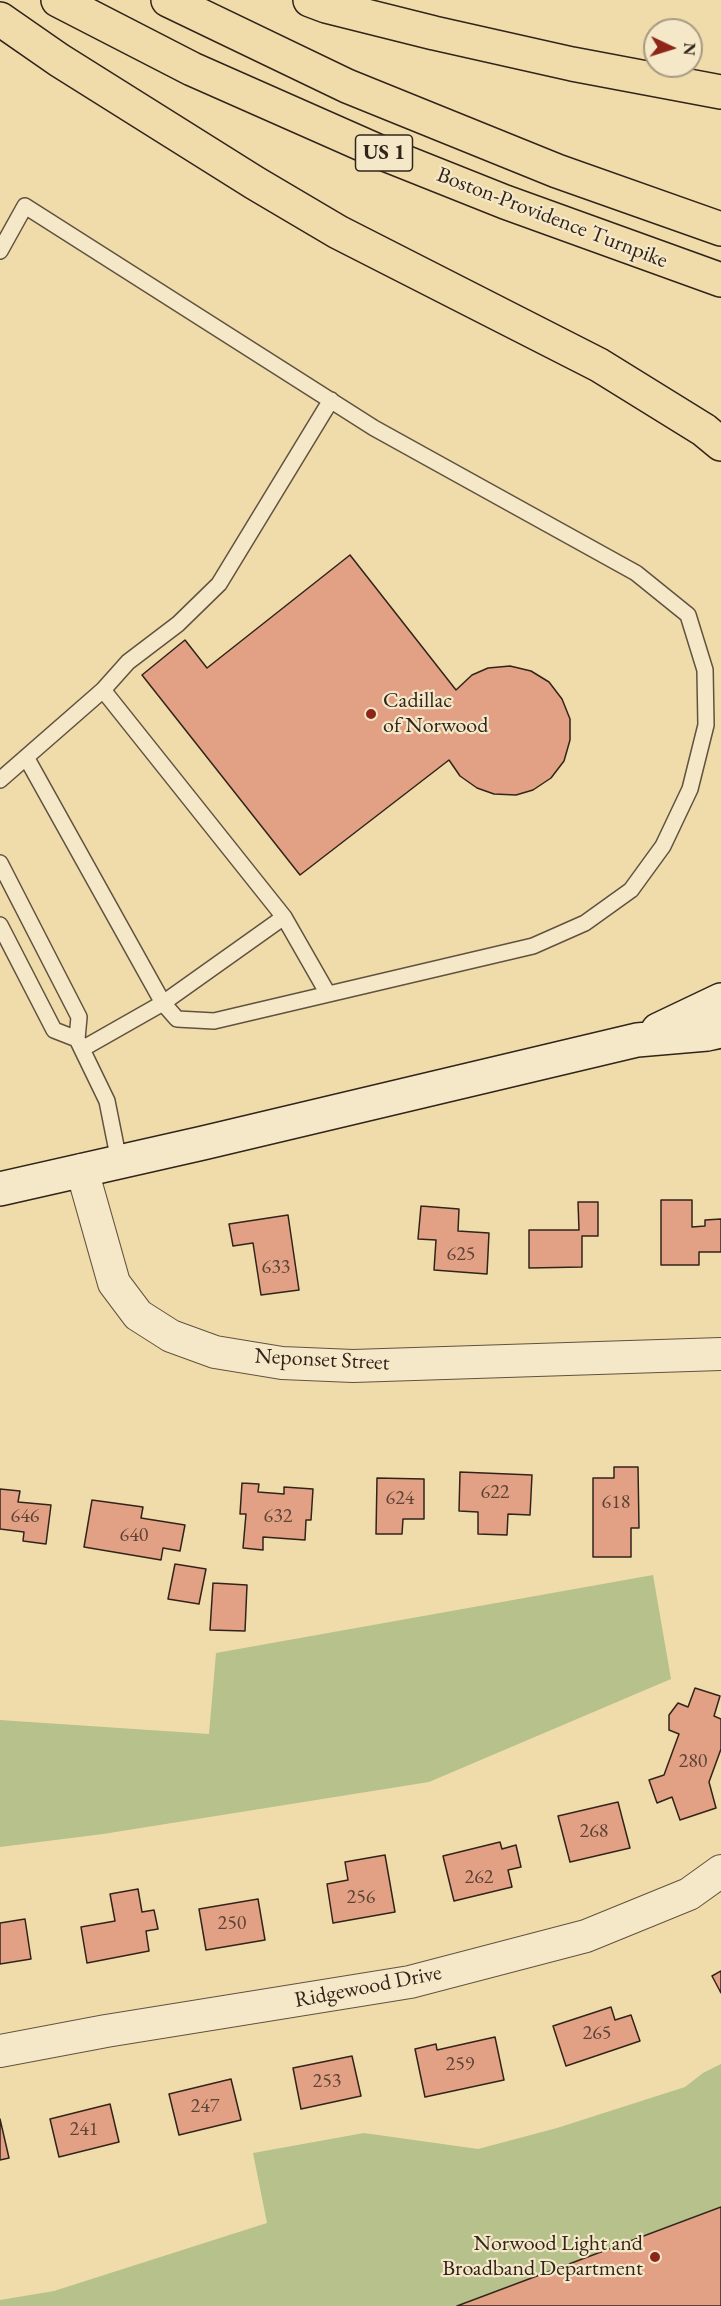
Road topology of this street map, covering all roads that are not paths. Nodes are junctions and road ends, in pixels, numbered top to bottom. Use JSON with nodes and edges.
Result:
{"nodes":[{"id":1,"x":58,"y":0,"type":"edge"},
{"id":2,"x":168,"y":0,"type":"edge"},
{"id":3,"x":310,"y":0,"type":"edge"},
{"id":4,"x":0,"y":19,"type":"edge"},
{"id":5,"x":721,"y":92,"type":"edge"},
{"id":6,"x":721,"y":229,"type":"edge"},
{"id":7,"x":0,"y":251,"type":"edge"},
{"id":8,"x":721,"y":280,"type":"edge"},
{"id":9,"x":331,"y":400,"type":"junction"},
{"id":10,"x":721,"y":444,"type":"edge"},
{"id":11,"x":103,"y":690,"type":"junction"},
{"id":12,"x":26,"y":757,"type":"junction"},
{"id":13,"x":0,"y":780,"type":"edge"},
{"id":14,"x":0,"y":863,"type":"edge"},
{"id":15,"x":284,"y":917,"type":"junction"},
{"id":16,"x":0,"y":925,"type":"edge"},
{"id":17,"x":328,"y":994,"type":"junction"},
{"id":18,"x":721,"y":1000,"type":"edge"},
{"id":19,"x":163,"y":1003,"type":"junction"},
{"id":20,"x":721,"y":1031,"type":"edge"},
{"id":21,"x":637,"y":1040,"type":"junction"},
{"id":22,"x":79,"y":1044,"type":"junction"},
{"id":23,"x":119,"y":1161,"type":"junction"},
{"id":24,"x":81,"y":1170,"type":"junction"},
{"id":25,"x":0,"y":1189,"type":"edge"},
{"id":26,"x":721,"y":1354,"type":"edge"},
{"id":27,"x":721,"y":1871,"type":"edge"},
{"id":28,"x":0,"y":2051,"type":"edge"}],
"edges":[{"from":1,"to":8,"type":"main road","name":"Boston-Providence Turnpike","number":"US 1"},
{"from":2,"to":6,"type":"main road","name":"Boston-Providence Turnpike","number":"US 1"},
{"from":3,"to":5,"type":"main road"},
{"from":4,"to":10,"type":"main road"},
{"from":7,"to":9,"type":"lane"},
{"from":9,"to":11,"type":"lane"},
{"from":9,"to":17,"type":"lane"},
{"from":11,"to":12,"type":"lane"},
{"from":11,"to":15,"type":"lane"},
{"from":12,"to":13,"type":"lane"},
{"from":12,"to":19,"type":"lane"},
{"from":14,"to":22,"type":"lane"},
{"from":15,"to":17,"type":"lane"},
{"from":15,"to":19,"type":"lane"},
{"from":16,"to":22,"type":"lane"},
{"from":17,"to":19,"type":"lane"},
{"from":18,"to":21,"type":"main road"},
{"from":19,"to":22,"type":"lane"},
{"from":20,"to":21,"type":"main road"},
{"from":21,"to":23,"type":"main road"},
{"from":22,"to":23,"type":"lane"},
{"from":23,"to":24,"type":"main road"},
{"from":24,"to":25,"type":"main road"},
{"from":24,"to":26,"type":"street","name":"Neponset Street"},
{"from":27,"to":28,"type":"street","name":"Ridgewood Drive"}]}
